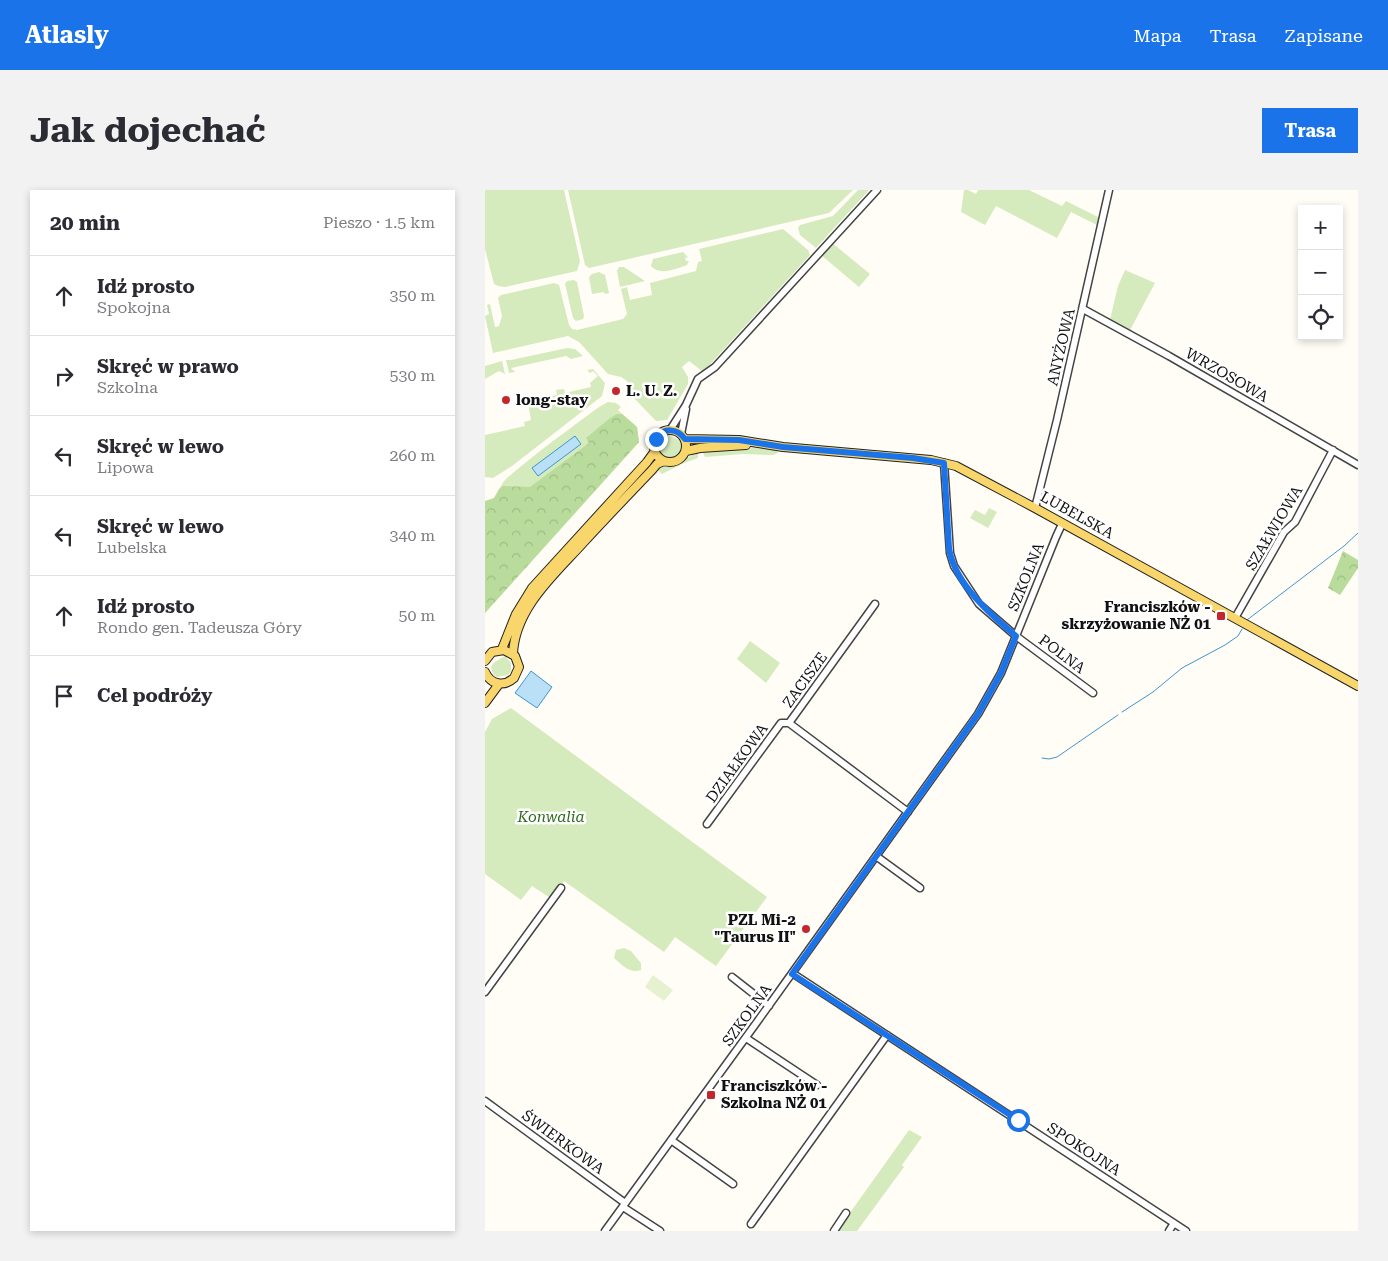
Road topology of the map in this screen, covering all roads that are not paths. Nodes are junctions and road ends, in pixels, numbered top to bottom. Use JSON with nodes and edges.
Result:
{"nodes":[{"id":1,"x":877,"y":190,"type":"edge"},
{"id":2,"x":1109,"y":190,"type":"edge"},
{"id":3,"x":1083,"y":309,"type":"junction"},
{"id":4,"x":686,"y":405,"type":"junction"},
{"id":5,"x":670,"y":430,"type":"junction"},
{"id":6,"x":683,"y":437,"type":"junction"},
{"id":7,"x":758,"y":444,"type":"junction"},
{"id":8,"x":1333,"y":450,"type":"junction"},
{"id":9,"x":655,"y":451,"type":"junction"},
{"id":10,"x":685,"y":451,"type":"junction"},
{"id":11,"x":664,"y":461,"type":"junction"},
{"id":12,"x":944,"y":463,"type":"junction"},
{"id":13,"x":1358,"y":465,"type":"edge"},
{"id":14,"x":1035,"y":508,"type":"junction"},
{"id":15,"x":1063,"y":524,"type":"junction"},
{"id":16,"x":875,"y":604,"type":"dead end"},
{"id":17,"x":1235,"y":618,"type":"junction"},
{"id":18,"x":1016,"y":636,"type":"junction"},
{"id":19,"x":502,"y":649,"type":"junction"},
{"id":20,"x":513,"y":654,"type":"junction"},
{"id":21,"x":485,"y":662,"type":"edge"},
{"id":22,"x":486,"y":677,"type":"edge"},
{"id":23,"x":499,"y":684,"type":"junction"},
{"id":24,"x":1358,"y":686,"type":"edge"},
{"id":25,"x":1093,"y":693,"type":"dead end"},
{"id":26,"x":485,"y":703,"type":"edge"},
{"id":27,"x":789,"y":724,"type":"junction"},
{"id":28,"x":908,"y":812,"type":"junction"},
{"id":29,"x":707,"y":824,"type":"dead end"},
{"id":30,"x":876,"y":856,"type":"junction"},
{"id":31,"x":561,"y":888,"type":"dead end"},
{"id":32,"x":920,"y":888,"type":"dead end"},
{"id":33,"x":792,"y":974,"type":"junction"},
{"id":34,"x":732,"y":977,"type":"dead end"},
{"id":35,"x":485,"y":992,"type":"edge"},
{"id":36,"x":769,"y":1006,"type":"junction"},
{"id":37,"x":887,"y":1035,"type":"junction"},
{"id":38,"x":745,"y":1038,"type":"junction"},
{"id":39,"x":817,"y":1085,"type":"dead end"},
{"id":40,"x":485,"y":1101,"type":"edge"},
{"id":41,"x":671,"y":1140,"type":"junction"},
{"id":42,"x":733,"y":1184,"type":"dead end"},
{"id":43,"x":624,"y":1205,"type":"junction"},
{"id":44,"x":846,"y":1213,"type":"dead end"},
{"id":45,"x":1175,"y":1223,"type":"junction"},
{"id":46,"x":751,"y":1224,"type":"dead end"},
{"id":47,"x":605,"y":1231,"type":"edge"},
{"id":48,"x":660,"y":1231,"type":"edge"},
{"id":49,"x":834,"y":1231,"type":"edge"},
{"id":50,"x":1169,"y":1231,"type":"edge"},
{"id":51,"x":1186,"y":1231,"type":"edge"}],
"edges":[{"from":1,"to":4,"type":"street"},
{"from":2,"to":3,"type":"street","name":"ANYŻOWA"},
{"from":3,"to":8,"type":"street","name":"WRZOSOWA"},
{"from":3,"to":14,"type":"street","name":"ANYŻOWA"},
{"from":4,"to":5,"type":"street"},
{"from":4,"to":6,"type":"street"},
{"from":5,"to":6,"type":"main road"},
{"from":5,"to":9,"type":"main road"},
{"from":6,"to":7,"type":"main road","name":"LUBELSKA"},
{"from":6,"to":10,"type":"main road"},
{"from":7,"to":10,"type":"main road","name":"LUBELSKA"},
{"from":7,"to":12,"type":"main road","name":"LUBELSKA"},
{"from":8,"to":13,"type":"street","name":"WRZOSOWA"},
{"from":8,"to":17,"type":"street","name":"SZAŁWIOWA"},
{"from":9,"to":11,"type":"main road"},
{"from":9,"to":19,"type":"main road"},
{"from":10,"to":11,"type":"main road"},
{"from":11,"to":20,"type":"main road"},
{"from":12,"to":14,"type":"main road","name":"LUBELSKA"},
{"from":12,"to":18,"type":"street","name":"POLNA"},
{"from":14,"to":15,"type":"main road","name":"LUBELSKA"},
{"from":15,"to":17,"type":"main road","name":"LUBELSKA"},
{"from":15,"to":18,"type":"street","name":"SZKOLNA"},
{"from":16,"to":27,"type":"street","name":"ZACISZE"},
{"from":17,"to":24,"type":"main road","name":"LUBELSKA"},
{"from":18,"to":25,"type":"street","name":"POLNA"},
{"from":18,"to":28,"type":"street","name":"SZKOLNA"},
{"from":19,"to":20,"type":"main road"},
{"from":19,"to":21,"type":"main road"},
{"from":20,"to":23,"type":"main road"},
{"from":22,"to":23,"type":"main road"},
{"from":23,"to":26,"type":"main road"},
{"from":27,"to":28,"type":"street","name":"ZACISZE"},
{"from":27,"to":29,"type":"street","name":"DZIAŁKOWA"},
{"from":28,"to":30,"type":"street","name":"SZKOLNA"},
{"from":30,"to":32,"type":"street"},
{"from":30,"to":33,"type":"street","name":"SZKOLNA"},
{"from":31,"to":35,"type":"street"},
{"from":33,"to":36,"type":"street","name":"SZKOLNA"},
{"from":33,"to":37,"type":"street","name":"SPOKOJNA"},
{"from":34,"to":36,"type":"street"},
{"from":36,"to":38,"type":"street","name":"SZKOLNA"},
{"from":37,"to":45,"type":"street","name":"SPOKOJNA"},
{"from":37,"to":46,"type":"street"},
{"from":38,"to":39,"type":"street"},
{"from":38,"to":41,"type":"street","name":"SZKOLNA"},
{"from":40,"to":43,"type":"street","name":"ŚWIERKOWA"},
{"from":41,"to":42,"type":"street"},
{"from":41,"to":43,"type":"street","name":"SZKOLNA"},
{"from":43,"to":47,"type":"street","name":"SZKOLNA"},
{"from":43,"to":48,"type":"street","name":"ŚWIERKOWA"},
{"from":44,"to":49,"type":"street"},
{"from":45,"to":50,"type":"street"},
{"from":45,"to":51,"type":"street","name":"SPOKOJNA"}]}
